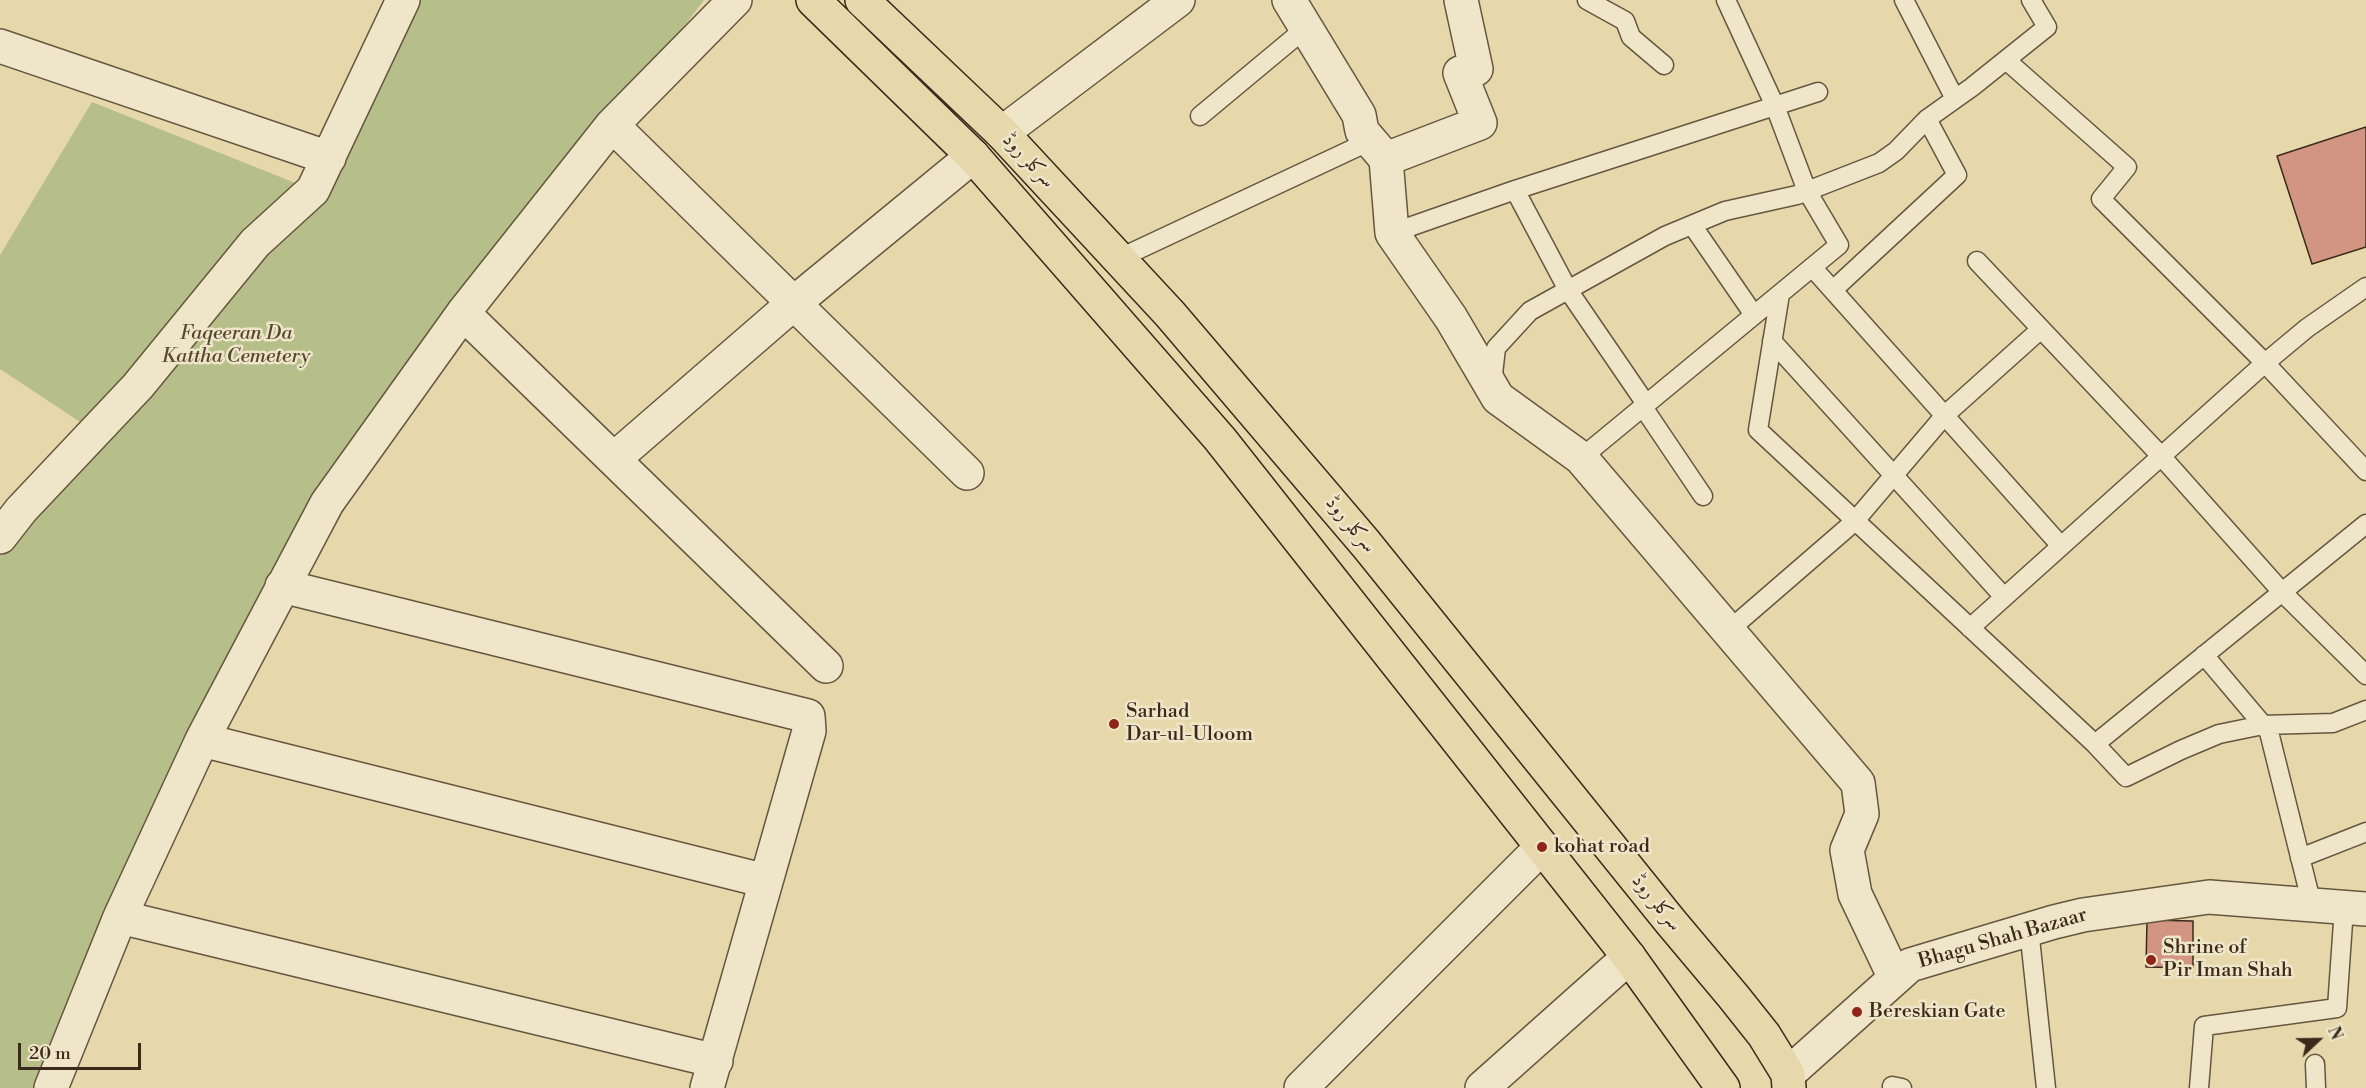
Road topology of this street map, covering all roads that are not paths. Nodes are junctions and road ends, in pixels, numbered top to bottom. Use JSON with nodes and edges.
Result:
{"nodes":[{"id":1,"x":403,"y":0,"type":"edge"},
{"id":2,"x":735,"y":0,"type":"edge"},
{"id":3,"x":813,"y":0,"type":"edge"},
{"id":4,"x":862,"y":0,"type":"edge"},
{"id":5,"x":1178,"y":0,"type":"edge"},
{"id":6,"x":1289,"y":0,"type":"edge"},
{"id":7,"x":1461,"y":0,"type":"edge"},
{"id":8,"x":1587,"y":0,"type":"edge"},
{"id":9,"x":1726,"y":0,"type":"edge"},
{"id":10,"x":1904,"y":0,"type":"edge"},
{"id":11,"x":2031,"y":0,"type":"edge"},
{"id":12,"x":1307,"y":27,"type":"junction"},
{"id":13,"x":0,"y":46,"type":"edge"},
{"id":14,"x":2006,"y":60,"type":"junction"},
{"id":15,"x":1664,"y":65,"type":"dead end"},
{"id":16,"x":1818,"y":92,"type":"dead end"},
{"id":17,"x":1955,"y":99,"type":"junction"},
{"id":18,"x":1775,"y":106,"type":"junction"},
{"id":19,"x":1200,"y":116,"type":"dead end"},
{"id":20,"x":1927,"y":119,"type":"junction"},
{"id":21,"x":612,"y":125,"type":"junction"},
{"id":22,"x":1002,"y":133,"type":"junction"},
{"id":23,"x":1378,"y":150,"type":"junction"},
{"id":24,"x":973,"y":156,"type":"junction"},
{"id":25,"x":329,"y":158,"type":"junction"},
{"id":26,"x":1515,"y":190,"type":"junction"},
{"id":27,"x":1807,"y":191,"type":"junction"},
{"id":28,"x":1692,"y":225,"type":"junction"},
{"id":29,"x":1392,"y":233,"type":"junction"},
{"id":30,"x":1118,"y":259,"type":"junction"},
{"id":31,"x":1977,"y":261,"type":"dead end"},
{"id":32,"x":1812,"y":267,"type":"junction"},
{"id":33,"x":2366,"y":288,"type":"edge"},
{"id":34,"x":1568,"y":290,"type":"junction"},
{"id":35,"x":1833,"y":290,"type":"junction"},
{"id":36,"x":1780,"y":294,"type":"junction"},
{"id":37,"x":794,"y":303,"type":"junction"},
{"id":38,"x":463,"y":313,"type":"junction"},
{"id":39,"x":1754,"y":315,"type":"junction"},
{"id":40,"x":2041,"y":329,"type":"junction"},
{"id":41,"x":1772,"y":341,"type":"junction"},
{"id":42,"x":2265,"y":363,"type":"junction"},
{"id":43,"x":1492,"y":387,"type":"junction"},
{"id":44,"x":1644,"y":406,"type":"junction"},
{"id":45,"x":1945,"y":415,"type":"junction"},
{"id":46,"x":2162,"y":456,"type":"junction"},
{"id":47,"x":1581,"y":458,"type":"junction"},
{"id":48,"x":614,"y":459,"type":"junction"},
{"id":49,"x":2366,"y":471,"type":"edge"},
{"id":50,"x":967,"y":473,"type":"dead end"},
{"id":51,"x":1893,"y":475,"type":"junction"},
{"id":52,"x":1703,"y":496,"type":"dead end"},
{"id":53,"x":1854,"y":522,"type":"junction"},
{"id":54,"x":2366,"y":524,"type":"edge"},
{"id":55,"x":0,"y":537,"type":"edge"},
{"id":56,"x":2061,"y":546,"type":"junction"},
{"id":57,"x":282,"y":586,"type":"junction"},
{"id":58,"x":2282,"y":592,"type":"junction"},
{"id":59,"x":2004,"y":597,"type":"junction"},
{"id":60,"x":1970,"y":628,"type":"junction"},
{"id":61,"x":1728,"y":631,"type":"junction"},
{"id":62,"x":2204,"y":655,"type":"junction"},
{"id":63,"x":825,"y":666,"type":"dead end"},
{"id":64,"x":2366,"y":675,"type":"edge"},
{"id":65,"x":2366,"y":710,"type":"edge"},
{"id":66,"x":2263,"y":725,"type":"junction"},
{"id":67,"x":202,"y":740,"type":"junction"},
{"id":68,"x":2095,"y":744,"type":"junction"},
{"id":69,"x":2366,"y":832,"type":"edge"},
{"id":70,"x":1542,"y":847,"type":"junction"},
{"id":71,"x":2300,"y":858,"type":"junction"},
{"id":72,"x":766,"y":881,"type":"junction"},
{"id":73,"x":2312,"y":905,"type":"junction"},
{"id":74,"x":2355,"y":909,"type":"edge"},
{"id":75,"x":120,"y":917,"type":"junction"},
{"id":76,"x":2030,"y":929,"type":"junction"},
{"id":77,"x":1629,"y":957,"type":"junction"},
{"id":78,"x":1895,"y":978,"type":"junction"},
{"id":79,"x":2315,"y":1064,"type":"dead end"},
{"id":80,"x":711,"y":1074,"type":"edge"},
{"id":81,"x":1783,"y":1083,"type":"edge"},
{"id":82,"x":51,"y":1088,"type":"edge"},
{"id":83,"x":1301,"y":1088,"type":"edge"},
{"id":84,"x":1482,"y":1088,"type":"edge"},
{"id":85,"x":1723,"y":1088,"type":"edge"},
{"id":86,"x":2046,"y":1088,"type":"edge"},
{"id":87,"x":2199,"y":1088,"type":"edge"},
{"id":88,"x":2316,"y":1088,"type":"edge"}],
"edges":[{"from":1,"to":25,"type":"street"},
{"from":2,"to":21,"type":"street"},
{"from":3,"to":24,"type":"main road"},
{"from":4,"to":22,"type":"main road","name":"سرکلر روڈ"},
{"from":5,"to":22,"type":"street"},
{"from":6,"to":12,"type":"street"},
{"from":7,"to":23,"type":"street"},
{"from":8,"to":15,"type":"lane"},
{"from":9,"to":18,"type":"lane"},
{"from":10,"to":17,"type":"lane"},
{"from":11,"to":14,"type":"lane"},
{"from":12,"to":19,"type":"lane"},
{"from":12,"to":23,"type":"street"},
{"from":13,"to":25,"type":"street"},
{"from":14,"to":17,"type":"lane"},
{"from":14,"to":42,"type":"lane"},
{"from":16,"to":18,"type":"lane"},
{"from":17,"to":20,"type":"lane"},
{"from":18,"to":26,"type":"lane"},
{"from":18,"to":27,"type":"lane"},
{"from":20,"to":27,"type":"lane"},
{"from":20,"to":35,"type":"lane"},
{"from":21,"to":37,"type":"street"},
{"from":21,"to":38,"type":"street"},
{"from":22,"to":24,"type":"main road"},
{"from":22,"to":30,"type":"main road","name":"سرکلر روڈ"},
{"from":23,"to":29,"type":"street"},
{"from":23,"to":30,"type":"lane"},
{"from":24,"to":37,"type":"street"},
{"from":24,"to":70,"type":"main road"},
{"from":25,"to":55,"type":"street"},
{"from":26,"to":29,"type":"lane"},
{"from":26,"to":34,"type":"lane"},
{"from":27,"to":28,"type":"lane"},
{"from":27,"to":32,"type":"lane"},
{"from":28,"to":34,"type":"lane"},
{"from":28,"to":39,"type":"lane"},
{"from":29,"to":43,"type":"street"},
{"from":30,"to":81,"type":"main road","name":"سرکلر روڈ"},
{"from":31,"to":40,"type":"lane"},
{"from":32,"to":35,"type":"lane"},
{"from":32,"to":36,"type":"lane"},
{"from":33,"to":42,"type":"lane"},
{"from":34,"to":43,"type":"lane"},
{"from":34,"to":44,"type":"lane"},
{"from":35,"to":45,"type":"lane"},
{"from":36,"to":39,"type":"lane"},
{"from":36,"to":41,"type":"lane"},
{"from":37,"to":48,"type":"street"},
{"from":37,"to":50,"type":"street"},
{"from":38,"to":48,"type":"street"},
{"from":38,"to":57,"type":"street"},
{"from":39,"to":44,"type":"lane"},
{"from":40,"to":45,"type":"lane"},
{"from":40,"to":46,"type":"lane"},
{"from":41,"to":51,"type":"lane"},
{"from":41,"to":53,"type":"lane"},
{"from":42,"to":46,"type":"lane"},
{"from":42,"to":49,"type":"lane"},
{"from":43,"to":47,"type":"street"},
{"from":44,"to":47,"type":"lane"},
{"from":44,"to":52,"type":"lane"},
{"from":45,"to":51,"type":"lane"},
{"from":45,"to":56,"type":"lane"},
{"from":46,"to":56,"type":"lane"},
{"from":46,"to":58,"type":"lane"},
{"from":47,"to":61,"type":"street"},
{"from":48,"to":63,"type":"street"},
{"from":51,"to":53,"type":"lane"},
{"from":51,"to":59,"type":"lane"},
{"from":53,"to":60,"type":"lane"},
{"from":53,"to":61,"type":"lane"},
{"from":54,"to":58,"type":"lane"},
{"from":56,"to":59,"type":"lane"},
{"from":57,"to":67,"type":"street"},
{"from":57,"to":72,"type":"street"},
{"from":58,"to":62,"type":"lane"},
{"from":58,"to":64,"type":"lane"},
{"from":59,"to":60,"type":"lane"},
{"from":60,"to":68,"type":"lane"},
{"from":61,"to":78,"type":"street"},
{"from":62,"to":66,"type":"lane"},
{"from":62,"to":68,"type":"lane"},
{"from":65,"to":66,"type":"lane"},
{"from":66,"to":68,"type":"lane"},
{"from":66,"to":71,"type":"lane"},
{"from":67,"to":72,"type":"street"},
{"from":67,"to":75,"type":"street"},
{"from":69,"to":71,"type":"lane"},
{"from":70,"to":77,"type":"main road"},
{"from":70,"to":83,"type":"street"},
{"from":71,"to":73,"type":"lane"},
{"from":72,"to":80,"type":"street"},
{"from":73,"to":74,"type":"street","name":"Bhagu Shah Bazaar"},
{"from":73,"to":76,"type":"street","name":"Bhagu Shah Bazaar"},
{"from":74,"to":87,"type":"lane"},
{"from":75,"to":80,"type":"street"},
{"from":75,"to":82,"type":"street"},
{"from":76,"to":78,"type":"street","name":"Bhagu Shah Bazaar"},
{"from":76,"to":86,"type":"lane"},
{"from":77,"to":84,"type":"street"},
{"from":77,"to":85,"type":"main road"},
{"from":78,"to":81,"type":"street","name":"Bhagu Shah Bazaar"},
{"from":79,"to":88,"type":"lane"}]}
